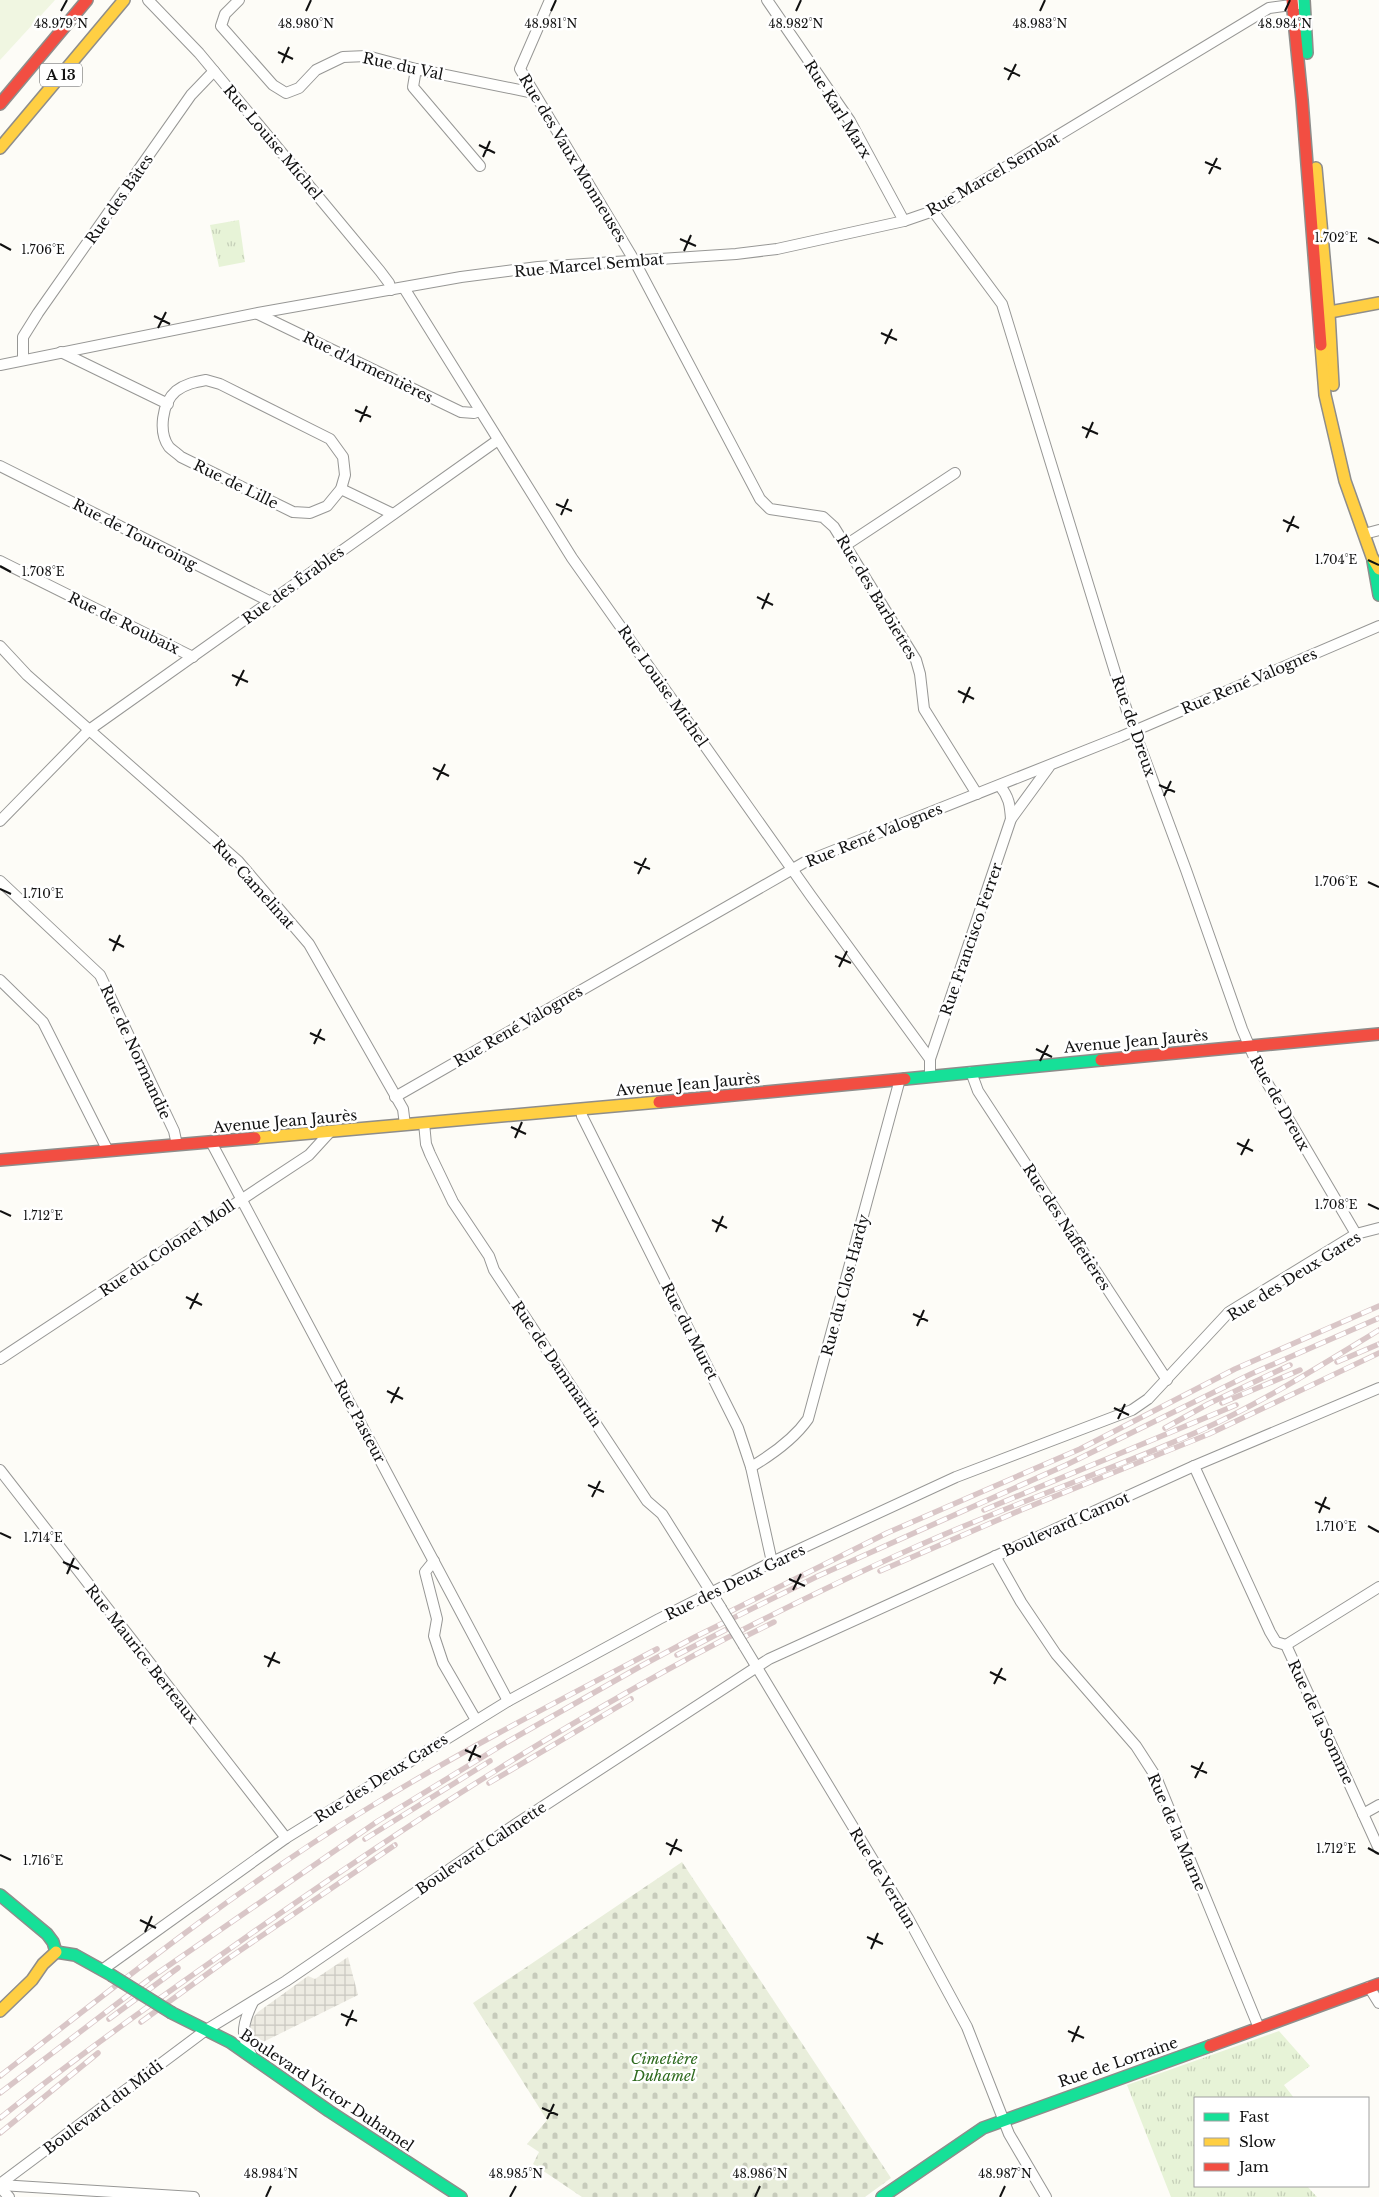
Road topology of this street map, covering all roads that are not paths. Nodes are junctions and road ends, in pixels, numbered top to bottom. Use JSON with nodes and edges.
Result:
{"nodes":[{"id":1,"x":87,"y":0,"type":"edge"},
{"id":2,"x":148,"y":0,"type":"edge"},
{"id":3,"x":240,"y":0,"type":"edge"},
{"id":4,"x":550,"y":0,"type":"edge"},
{"id":5,"x":768,"y":0,"type":"edge"},
{"id":6,"x":123,"y":1,"type":"edge"},
{"id":7,"x":1298,"y":2,"type":"edge"},
{"id":8,"x":416,"y":68,"type":"junction"},
{"id":9,"x":214,"y":71,"type":"junction"},
{"id":10,"x":534,"y":93,"type":"junction"},
{"id":11,"x":0,"y":104,"type":"edge"},
{"id":12,"x":0,"y":148,"type":"edge"},
{"id":13,"x":480,"y":166,"type":"dead end"},
{"id":14,"x":933,"y":211,"type":"junction"},
{"id":15,"x":904,"y":221,"type":"junction"},
{"id":16,"x":634,"y":260,"type":"junction"},
{"id":17,"x":404,"y":288,"type":"junction"},
{"id":18,"x":391,"y":290,"type":"junction"},
{"id":19,"x":1379,"y":303,"type":"edge"},
{"id":20,"x":258,"y":314,"type":"junction"},
{"id":21,"x":1323,"y":314,"type":"junction"},
{"id":22,"x":61,"y":352,"type":"junction"},
{"id":23,"x":23,"y":359,"type":"junction"},
{"id":24,"x":0,"y":365,"type":"edge"},
{"id":25,"x":168,"y":404,"type":"junction"},
{"id":26,"x":479,"y":410,"type":"junction"},
{"id":27,"x":498,"y":440,"type":"junction"},
{"id":28,"x":0,"y":466,"type":"edge"},
{"id":29,"x":955,"y":473,"type":"dead end"},
{"id":30,"x":341,"y":488,"type":"junction"},
{"id":31,"x":393,"y":514,"type":"junction"},
{"id":32,"x":1379,"y":530,"type":"edge"},
{"id":33,"x":1364,"y":534,"type":"junction"},
{"id":34,"x":846,"y":545,"type":"junction"},
{"id":35,"x":1372,"y":557,"type":"junction"},
{"id":36,"x":0,"y":561,"type":"edge"},
{"id":37,"x":1379,"y":569,"type":"edge"},
{"id":38,"x":1379,"y":595,"type":"edge"},
{"id":39,"x":271,"y":602,"type":"junction"},
{"id":40,"x":1379,"y":626,"type":"edge"},
{"id":41,"x":0,"y":646,"type":"edge"},
{"id":42,"x":193,"y":657,"type":"junction"},
{"id":43,"x":89,"y":730,"type":"junction"},
{"id":44,"x":1134,"y":731,"type":"junction"},
{"id":45,"x":1050,"y":766,"type":"junction"},
{"id":46,"x":1000,"y":786,"type":"junction"},
{"id":47,"x":977,"y":794,"type":"junction"},
{"id":48,"x":1012,"y":819,"type":"junction"},
{"id":49,"x":0,"y":821,"type":"edge"},
{"id":50,"x":792,"y":869,"type":"junction"},
{"id":51,"x":0,"y":881,"type":"edge"},
{"id":52,"x":0,"y":980,"type":"edge"},
{"id":53,"x":1379,"y":1034,"type":"edge"},
{"id":54,"x":1249,"y":1046,"type":"junction"},
{"id":55,"x":930,"y":1059,"type":"junction"},
{"id":56,"x":971,"y":1072,"type":"junction"},
{"id":57,"x":930,"y":1076,"type":"junction"},
{"id":58,"x":900,"y":1079,"type":"junction"},
{"id":59,"x":395,"y":1097,"type":"junction"},
{"id":60,"x":581,"y":1109,"type":"junction"},
{"id":61,"x":424,"y":1124,"type":"junction"},
{"id":62,"x":405,"y":1125,"type":"junction"},
{"id":63,"x":330,"y":1132,"type":"junction"},
{"id":64,"x":211,"y":1142,"type":"junction"},
{"id":65,"x":177,"y":1145,"type":"junction"},
{"id":66,"x":108,"y":1151,"type":"junction"},
{"id":67,"x":0,"y":1160,"type":"edge"},
{"id":68,"x":240,"y":1200,"type":"junction"},
{"id":69,"x":1379,"y":1228,"type":"edge"},
{"id":70,"x":1356,"y":1234,"type":"junction"},
{"id":71,"x":0,"y":1360,"type":"edge"},
{"id":72,"x":1166,"y":1380,"type":"junction"},
{"id":73,"x":1379,"y":1388,"type":"edge"},
{"id":74,"x":752,"y":1466,"type":"junction"},
{"id":75,"x":1194,"y":1466,"type":"junction"},
{"id":76,"x":0,"y":1470,"type":"edge"},
{"id":77,"x":995,"y":1556,"type":"junction"},
{"id":78,"x":434,"y":1561,"type":"junction"},
{"id":79,"x":772,"y":1562,"type":"junction"},
{"id":80,"x":1379,"y":1587,"type":"edge"},
{"id":81,"x":712,"y":1594,"type":"junction"},
{"id":82,"x":721,"y":1608,"type":"joint"},
{"id":83,"x":1286,"y":1645,"type":"junction"},
{"id":84,"x":757,"y":1667,"type":"junction"},
{"id":85,"x":508,"y":1701,"type":"junction"},
{"id":86,"x":476,"y":1720,"type":"junction"},
{"id":87,"x":1379,"y":1805,"type":"edge"},
{"id":88,"x":1363,"y":1814,"type":"junction"},
{"id":89,"x":286,"y":1838,"type":"junction"},
{"id":90,"x":1379,"y":1849,"type":"edge"},
{"id":91,"x":0,"y":1895,"type":"edge"},
{"id":92,"x":56,"y":1952,"type":"junction"},
{"id":93,"x":44,"y":1964,"type":"junction"},
{"id":94,"x":107,"y":1972,"type":"junction"},
{"id":95,"x":1374,"y":1986,"type":"edge"},
{"id":96,"x":0,"y":1998,"type":"edge"},
{"id":97,"x":254,"y":2001,"type":"junction"},
{"id":98,"x":1379,"y":2003,"type":"edge"},
{"id":99,"x":0,"y":2010,"type":"edge"},
{"id":100,"x":1259,"y":2028,"type":"junction"},
{"id":101,"x":206,"y":2030,"type":"junction"},
{"id":102,"x":254,"y":2058,"type":"junction"},
{"id":103,"x":1004,"y":2120,"type":"junction"},
{"id":104,"x":0,"y":2185,"type":"edge"},
{"id":105,"x":1044,"y":2194,"type":"edge"},
{"id":106,"x":8,"y":2197,"type":"edge"},
{"id":107,"x":194,"y":2197,"type":"edge"},
{"id":108,"x":460,"y":2197,"type":"edge"},
{"id":109,"x":882,"y":2197,"type":"edge"},
{"id":110,"x":1033,"y":2197,"type":"edge"}],
"edges":[{"from":1,"to":11,"type":"main road","number":"A 13"},
{"from":2,"to":9,"type":"street","name":"Rue Louise Michel"},
{"from":3,"to":8,"type":"street","name":"Rue du Val"},
{"from":4,"to":10,"type":"street","name":"Rue des Vaux Monneuses"},
{"from":5,"to":15,"type":"street","name":"Rue Karl Marx"},
{"from":6,"to":12,"type":"main road","number":"A 13"},
{"from":7,"to":14,"type":"street","name":"Rue Marcel Sembat"},
{"from":7,"to":21,"type":"main road"},
{"from":8,"to":10,"type":"street","name":"Rue du Val"},
{"from":8,"to":13,"type":"street"},
{"from":9,"to":18,"type":"street","name":"Rue Louise Michel"},
{"from":9,"to":23,"type":"street","name":"Rue des Bâtes"},
{"from":10,"to":16,"type":"street","name":"Rue des Vaux Monneuses"},
{"from":14,"to":15,"type":"street","name":"Rue Marcel Sembat"},
{"from":14,"to":44,"type":"street","name":"Rue de Dreux"},
{"from":15,"to":16,"type":"street","name":"Rue Marcel Sembat"},
{"from":16,"to":17,"type":"street","name":"Rue Marcel Sembat"},
{"from":16,"to":34,"type":"street","name":"Rue des Barbiettes"},
{"from":17,"to":18,"type":"street","name":"Rue Marcel Sembat"},
{"from":17,"to":26,"type":"street","name":"Rue Louise Michel"},
{"from":18,"to":20,"type":"street","name":"Rue Marcel Sembat"},
{"from":19,"to":21,"type":"main road"},
{"from":20,"to":22,"type":"street","name":"Rue Marcel Sembat"},
{"from":20,"to":26,"type":"street","name":"Rue d'Armentières"},
{"from":21,"to":33,"type":"main road"},
{"from":22,"to":23,"type":"street","name":"Rue Marcel Sembat"},
{"from":22,"to":25,"type":"street"},
{"from":23,"to":24,"type":"street","name":"Rue Marcel Sembat"},
{"from":25,"to":30,"type":"street"},
{"from":25,"to":30,"type":"street","name":"Rue de Lille"},
{"from":26,"to":27,"type":"street","name":"Rue Louise Michel"},
{"from":27,"to":31,"type":"street","name":"Rue des Érables"},
{"from":27,"to":50,"type":"street","name":"Rue Louise Michel"},
{"from":28,"to":39,"type":"street","name":"Rue de Tourcoing"},
{"from":29,"to":34,"type":"street"},
{"from":30,"to":31,"type":"street"},
{"from":31,"to":39,"type":"street","name":"Rue des Érables"},
{"from":32,"to":33,"type":"street"},
{"from":33,"to":35,"type":"main road"},
{"from":34,"to":47,"type":"street","name":"Rue des Barbiettes"},
{"from":35,"to":37,"type":"main road"},
{"from":35,"to":38,"type":"main road"},
{"from":36,"to":42,"type":"street","name":"Rue de Roubaix"},
{"from":39,"to":42,"type":"street","name":"Rue des Érables"},
{"from":40,"to":44,"type":"street","name":"Rue René Valognes"},
{"from":41,"to":43,"type":"street","name":"Rue Camelinat"},
{"from":42,"to":43,"type":"street","name":"Rue des Érables"},
{"from":43,"to":49,"type":"street","name":"Rue des Érables"},
{"from":43,"to":59,"type":"street","name":"Rue Camelinat"},
{"from":44,"to":45,"type":"street","name":"Rue René Valognes"},
{"from":44,"to":54,"type":"street","name":"Rue de Dreux"},
{"from":45,"to":46,"type":"street","name":"Rue René Valognes"},
{"from":45,"to":48,"type":"street","name":"Rue Francisco Ferrer"},
{"from":46,"to":47,"type":"street","name":"Rue René Valognes"},
{"from":46,"to":48,"type":"street"},
{"from":47,"to":50,"type":"street","name":"Rue René Valognes"},
{"from":48,"to":55,"type":"street","name":"Rue Francisco Ferrer"},
{"from":50,"to":55,"type":"street","name":"Rue Louise Michel"},
{"from":50,"to":59,"type":"street","name":"Rue René Valognes"},
{"from":51,"to":65,"type":"street","name":"Rue de Normandie"},
{"from":52,"to":66,"type":"street"},
{"from":53,"to":54,"type":"main road","name":"Avenue Jean Jaurès"},
{"from":54,"to":56,"type":"main road","name":"Avenue Jean Jaurès"},
{"from":54,"to":70,"type":"street","name":"Rue de Dreux"},
{"from":55,"to":57,"type":"street"},
{"from":56,"to":57,"type":"main road","name":"Avenue Jean Jaurès"},
{"from":56,"to":72,"type":"street","name":"Rue des Naffetières"},
{"from":57,"to":58,"type":"main road","name":"Avenue Jean Jaurès"},
{"from":58,"to":60,"type":"main road","name":"Avenue Jean Jaurès"},
{"from":58,"to":74,"type":"street","name":"Rue du Clos Hardy"},
{"from":59,"to":62,"type":"street","name":"Rue Camelinat"},
{"from":60,"to":61,"type":"main road","name":"Avenue Jean Jaurès"},
{"from":60,"to":74,"type":"street","name":"Rue du Muret"},
{"from":61,"to":62,"type":"main road","name":"Avenue Jean Jaurès"},
{"from":61,"to":81,"type":"street","name":"Rue de Dammartin"},
{"from":62,"to":63,"type":"main road","name":"Avenue Jean Jaurès"},
{"from":63,"to":64,"type":"main road","name":"Avenue Jean Jaurès"},
{"from":63,"to":68,"type":"street","name":"Rue du Colonel Moll"},
{"from":64,"to":65,"type":"main road","name":"Avenue Jean Jaurès"},
{"from":64,"to":68,"type":"street","name":"Rue Pasteur"},
{"from":65,"to":66,"type":"main road","name":"Avenue Jean Jaurès"},
{"from":66,"to":67,"type":"main road","name":"Avenue Jean Jaurès"},
{"from":68,"to":71,"type":"street","name":"Rue du Colonel Moll"},
{"from":68,"to":78,"type":"street","name":"Rue Pasteur"},
{"from":69,"to":70,"type":"street","name":"Rue des Deux Gares"},
{"from":70,"to":72,"type":"street","name":"Rue des Deux Gares"},
{"from":72,"to":79,"type":"street","name":"Rue des Deux Gares"},
{"from":73,"to":75,"type":"street","name":"Boulevard Carnot"},
{"from":74,"to":79,"type":"street","name":"Rue du Muret"},
{"from":75,"to":77,"type":"street","name":"Boulevard Carnot"},
{"from":75,"to":83,"type":"street","name":"Rue de la Somme"},
{"from":76,"to":89,"type":"street","name":"Rue Maurice Berteaux"},
{"from":77,"to":84,"type":"street","name":"Boulevard Carnot"},
{"from":77,"to":100,"type":"street","name":"Rue de la Marne"},
{"from":78,"to":85,"type":"street","name":"Rue Pasteur"},
{"from":78,"to":86,"type":"street"},
{"from":79,"to":81,"type":"street","name":"Rue des Deux Gares"},
{"from":80,"to":83,"type":"street"},
{"from":81,"to":82,"type":"street","name":"Rue de Dammartin"},
{"from":81,"to":85,"type":"street","name":"Rue des Deux Gares"},
{"from":82,"to":84,"type":"street","name":"Rue de Verdun","bridge":true},
{"from":83,"to":88,"type":"street","name":"Rue de la Somme"},
{"from":84,"to":97,"type":"street","name":"Boulevard Calmette"},
{"from":84,"to":103,"type":"street","name":"Rue de Verdun"},
{"from":85,"to":86,"type":"street","name":"Rue des Deux Gares"},
{"from":86,"to":89,"type":"street","name":"Rue des Deux Gares"},
{"from":87,"to":88,"type":"street"},
{"from":88,"to":90,"type":"street","name":"Rue de la Somme"},
{"from":89,"to":94,"type":"street","name":"Rue des Deux Gares"},
{"from":91,"to":92,"type":"main road"},
{"from":92,"to":93,"type":"main road"},
{"from":92,"to":94,"type":"main road","name":"Boulevard Victor Duhamel"},
{"from":93,"to":96,"type":"main road"},
{"from":93,"to":99,"type":"main road"},
{"from":94,"to":101,"type":"main road","name":"Boulevard Victor Duhamel","bridge":true},
{"from":95,"to":98,"type":"street"},
{"from":95,"to":100,"type":"main road","name":"Rue de Lorraine"},
{"from":97,"to":101,"type":"street","name":"Boulevard Calmette"},
{"from":97,"to":102,"type":"street"},
{"from":100,"to":103,"type":"main road","name":"Rue de Lorraine"},
{"from":101,"to":102,"type":"main road","name":"Boulevard Victor Duhamel"},
{"from":101,"to":104,"type":"street","name":"Boulevard du Midi"},
{"from":102,"to":108,"type":"main road","name":"Boulevard Victor Duhamel"},
{"from":103,"to":105,"type":"street","name":"Rue de Verdun"},
{"from":103,"to":109,"type":"main road","name":"Rue de Lorraine"},
{"from":104,"to":106,"type":"street"},
{"from":104,"to":107,"type":"street"},
{"from":105,"to":110,"type":"street"}]}
